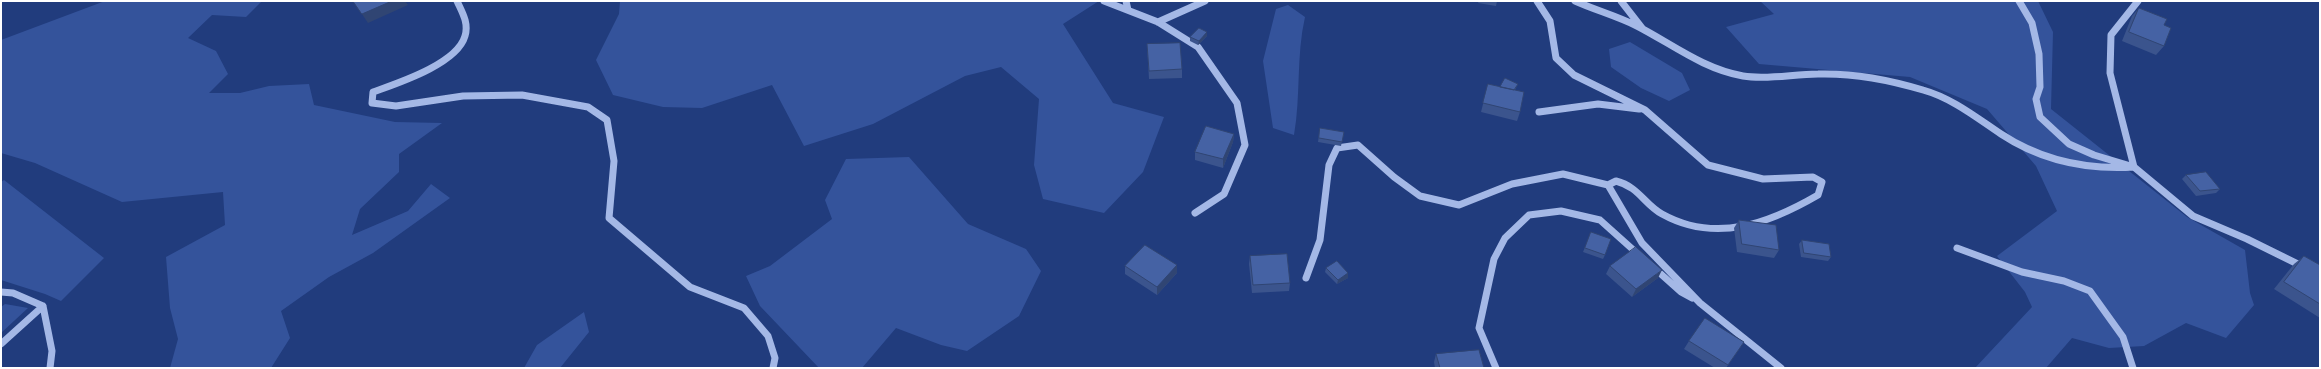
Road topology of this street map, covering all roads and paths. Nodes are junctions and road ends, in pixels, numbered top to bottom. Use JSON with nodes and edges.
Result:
{"nodes":[{"id":1,"x":457,"y":1,"type":"edge"},
{"id":2,"x":1104,"y":1,"type":"edge"},
{"id":3,"x":1126,"y":1,"type":"edge"},
{"id":4,"x":1205,"y":1,"type":"edge"},
{"id":5,"x":1537,"y":1,"type":"edge"},
{"id":6,"x":1574,"y":1,"type":"edge"},
{"id":7,"x":1621,"y":1,"type":"edge"},
{"id":8,"x":2019,"y":1,"type":"edge"},
{"id":9,"x":2138,"y":1,"type":"edge"},
{"id":10,"x":1128,"y":10,"type":"junction"},
{"id":11,"x":1158,"y":22,"type":"junction"},
{"id":12,"x":1644,"y":29,"type":"junction"},
{"id":13,"x":1645,"y":110,"type":"junction"},
{"id":14,"x":1539,"y":112,"type":"dead end"},
{"id":15,"x":2134,"y":167,"type":"junction"},
{"id":16,"x":1608,"y":185,"type":"junction"},
{"id":17,"x":1195,"y":213,"type":"dead end"},
{"id":18,"x":1957,"y":248,"type":"dead end"},
{"id":19,"x":2320,"y":275,"type":"edge"},
{"id":20,"x":1306,"y":278,"type":"dead end"},
{"id":21,"x":1,"y":292,"type":"edge"},
{"id":22,"x":1700,"y":303,"type":"junction"},
{"id":23,"x":43,"y":306,"type":"junction"},
{"id":24,"x":1,"y":344,"type":"edge"},
{"id":25,"x":50,"y":368,"type":"edge"},
{"id":26,"x":773,"y":368,"type":"edge"},
{"id":27,"x":1496,"y":368,"type":"edge"},
{"id":28,"x":1781,"y":368,"type":"edge"},
{"id":29,"x":2133,"y":368,"type":"edge"}],
"edges":[{"from":1,"to":26,"type":"street"},
{"from":2,"to":10,"type":"street"},
{"from":3,"to":10,"type":"street"},
{"from":4,"to":11,"type":"street"},
{"from":5,"to":13,"type":"street"},
{"from":6,"to":12,"type":"street"},
{"from":7,"to":12,"type":"street"},
{"from":8,"to":15,"type":"street"},
{"from":9,"to":15,"type":"street"},
{"from":10,"to":11,"type":"street"},
{"from":11,"to":17,"type":"street"},
{"from":12,"to":15,"type":"street"},
{"from":13,"to":14,"type":"street"},
{"from":13,"to":16,"type":"street"},
{"from":15,"to":19,"type":"street"},
{"from":16,"to":20,"type":"street"},
{"from":16,"to":22,"type":"street"},
{"from":18,"to":29,"type":"street"},
{"from":21,"to":23,"type":"street"},
{"from":22,"to":27,"type":"street"},
{"from":22,"to":28,"type":"street"},
{"from":23,"to":24,"type":"street"},
{"from":23,"to":25,"type":"street"}]}
